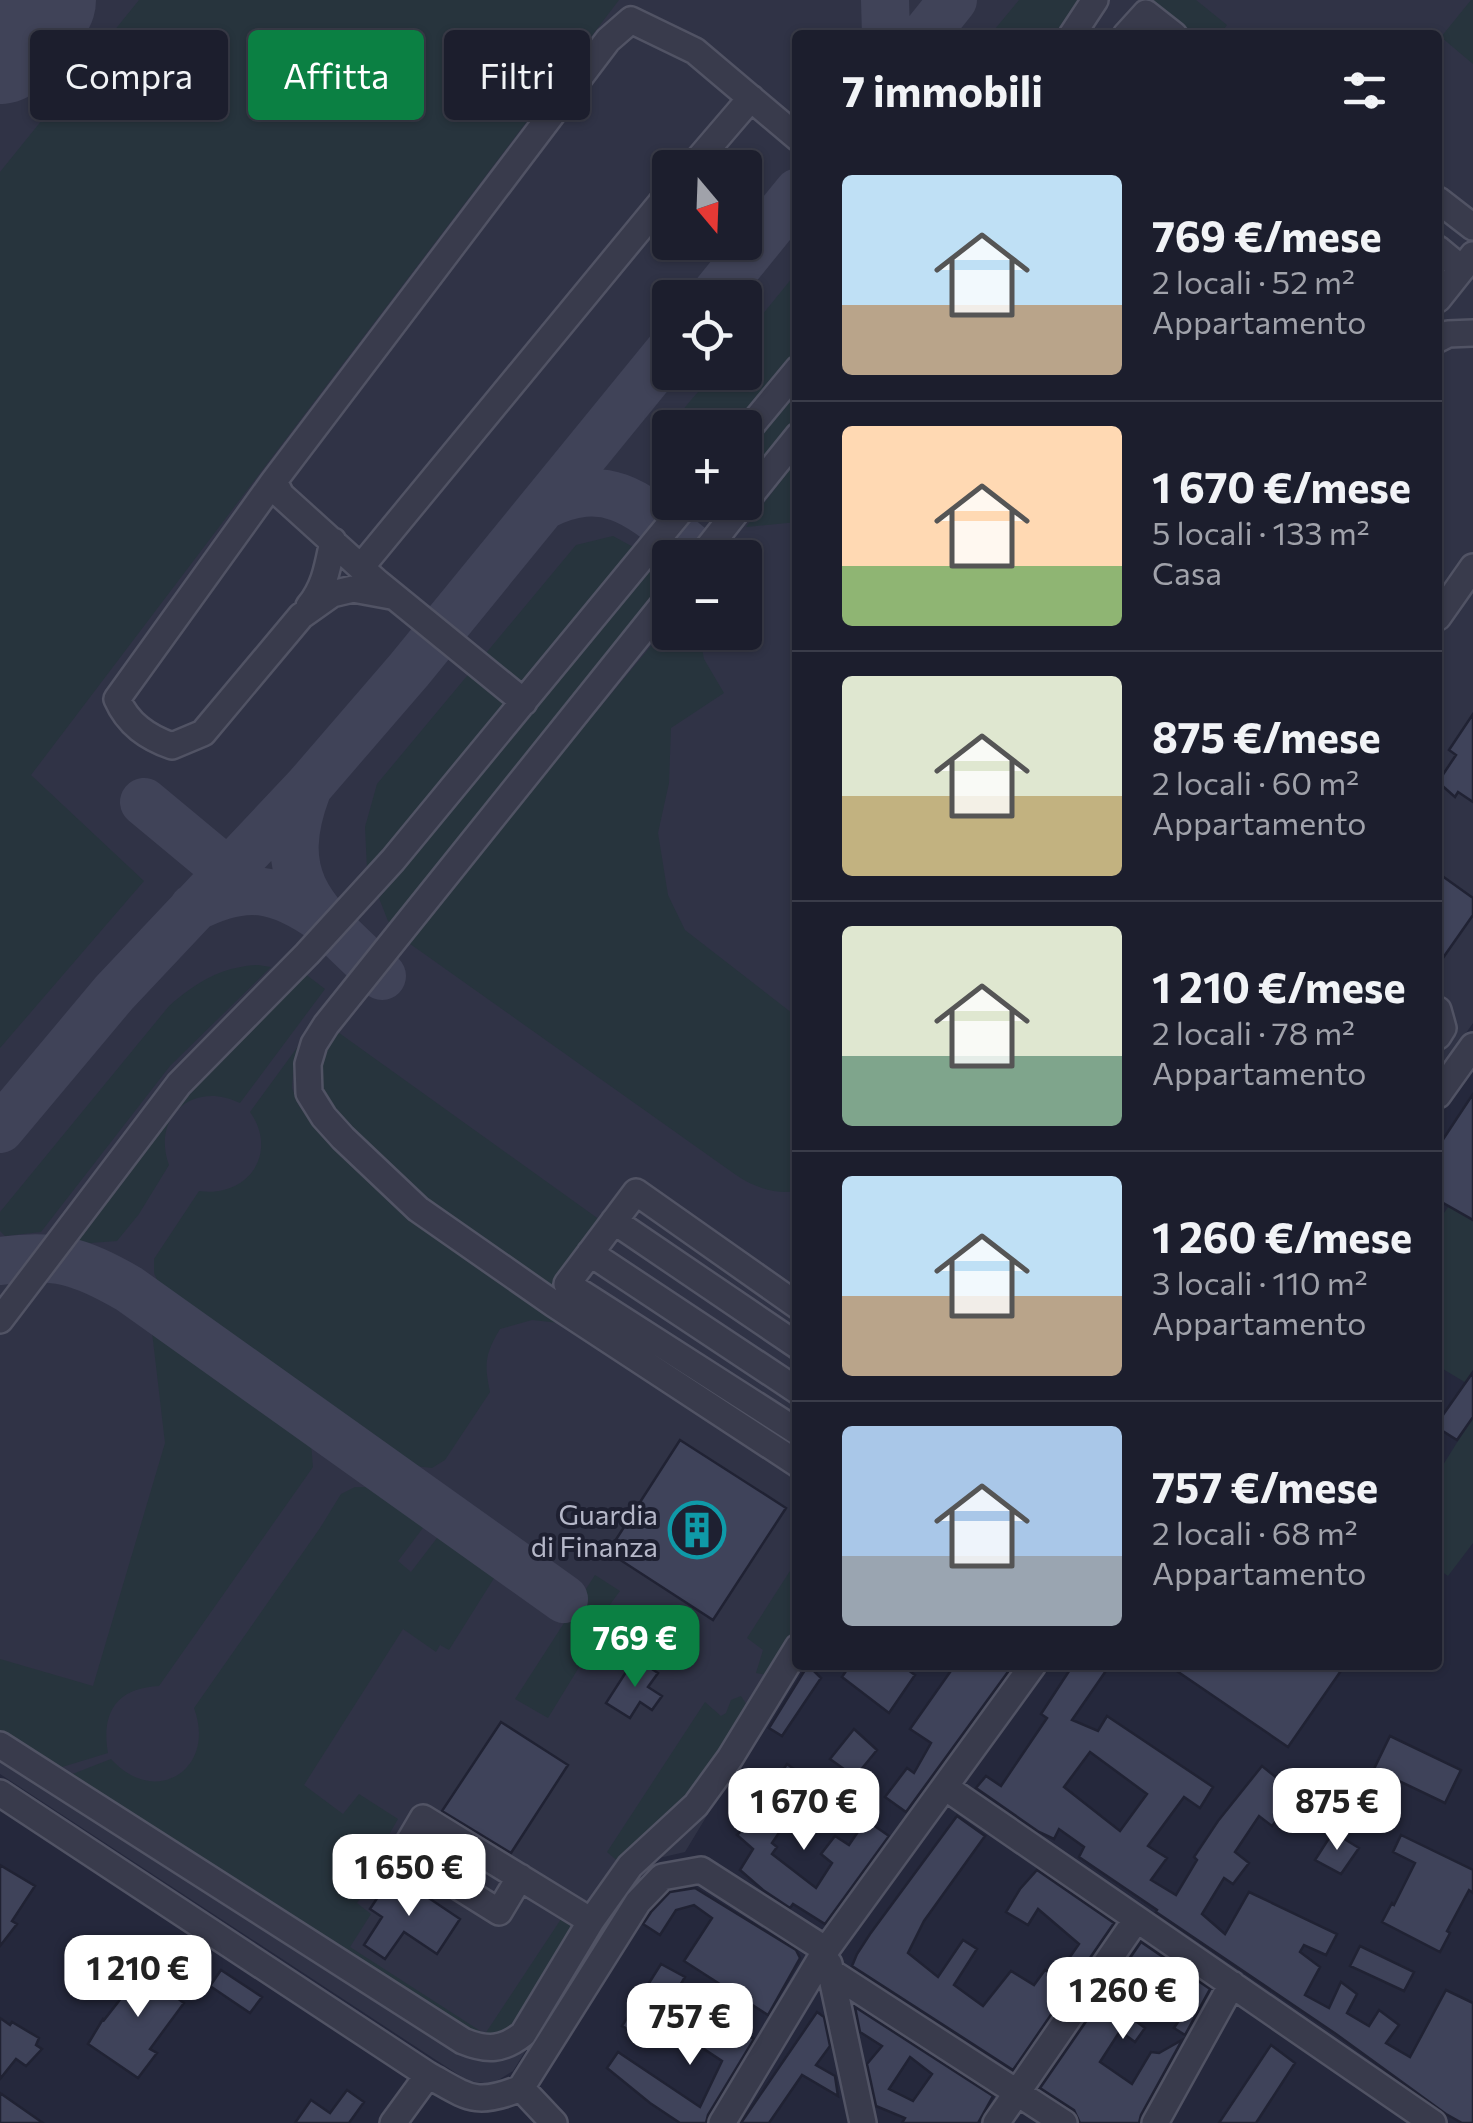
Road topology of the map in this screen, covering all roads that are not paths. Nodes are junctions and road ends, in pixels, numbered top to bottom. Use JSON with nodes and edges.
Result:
{"nodes":[{"id":1,"x":1096,"y":0,"type":"edge"},
{"id":2,"x":1075,"y":30,"type":"edge"},
{"id":3,"x":1131,"y":30,"type":"edge"},
{"id":4,"x":1168,"y":30,"type":"edge"},
{"id":5,"x":751,"y":98,"type":"junction"},
{"id":6,"x":792,"y":133,"type":"edge"},
{"id":7,"x":706,"y":150,"type":"edge"},
{"id":8,"x":1442,"y":203,"type":"edge"},
{"id":9,"x":652,"y":214,"type":"edge"},
{"id":10,"x":1473,"y":227,"type":"edge"},
{"id":11,"x":1442,"y":251,"type":"edge"},
{"id":12,"x":1468,"y":262,"type":"edge"},
{"id":13,"x":1442,"y":294,"type":"edge"},
{"id":14,"x":1473,"y":333,"type":"edge"},
{"id":15,"x":1442,"y":337,"type":"edge"},
{"id":16,"x":792,"y":376,"type":"edge"},
{"id":17,"x":762,"y":412,"type":"edge"},
{"id":18,"x":792,"y":443,"type":"edge"},
{"id":19,"x":274,"y":481,"type":"junction"},
{"id":20,"x":762,"y":481,"type":"edge"},
{"id":21,"x":673,"y":520,"type":"edge"},
{"id":22,"x":731,"y":520,"type":"edge"},
{"id":23,"x":714,"y":540,"type":"edge"},
{"id":24,"x":333,"y":542,"type":"junction"},
{"id":25,"x":361,"y":567,"type":"junction"},
{"id":26,"x":1473,"y":567,"type":"edge"},
{"id":27,"x":1446,"y":588,"type":"edge"},
{"id":28,"x":396,"y":597,"type":"junction"},
{"id":29,"x":301,"y":616,"type":"junction"},
{"id":30,"x":652,"y":618,"type":"edge"},
{"id":31,"x":524,"y":702,"type":"junction"},
{"id":32,"x":1473,"y":1046,"type":"edge"},
{"id":33,"x":1442,"y":1089,"type":"edge"},
{"id":34,"x":614,"y":1221,"type":"junction"},
{"id":35,"x":590,"y":1253,"type":"junction"},
{"id":36,"x":792,"y":1302,"type":"edge"},
{"id":37,"x":0,"y":1320,"type":"edge"},
{"id":38,"x":792,"y":1342,"type":"edge"},
{"id":39,"x":792,"y":1387,"type":"edge"},
{"id":40,"x":792,"y":1428,"type":"edge"},
{"id":41,"x":792,"y":1460,"type":"edge"},
{"id":42,"x":792,"y":1657,"type":"edge"},
{"id":43,"x":1028,"y":1670,"type":"edge"},
{"id":44,"x":0,"y":1745,"type":"edge"},
{"id":45,"x":945,"y":1788,"type":"junction"},
{"id":46,"x":0,"y":1793,"type":"edge"},
{"id":47,"x":520,"y":1877,"type":"dead end"},
{"id":48,"x":1136,"y":1920,"type":"junction"},
{"id":49,"x":591,"y":1921,"type":"junction"},
{"id":50,"x":828,"y":1961,"type":"junction"},
{"id":51,"x":1232,"y":1984,"type":"junction"},
{"id":52,"x":428,"y":2075,"type":"junction"},
{"id":53,"x":520,"y":2088,"type":"junction"},
{"id":54,"x":1017,"y":2092,"type":"junction"},
{"id":55,"x":393,"y":2123,"type":"edge"},
{"id":56,"x":554,"y":2123,"type":"edge"},
{"id":57,"x":722,"y":2123,"type":"edge"},
{"id":58,"x":863,"y":2123,"type":"edge"},
{"id":59,"x":996,"y":2123,"type":"edge"},
{"id":60,"x":1064,"y":2123,"type":"edge"},
{"id":61,"x":1156,"y":2123,"type":"edge"},
{"id":62,"x":1433,"y":2123,"type":"edge"}],
"edges":[{"from":1,"to":2,"type":"street"},
{"from":3,"to":4,"type":"street"},
{"from":5,"to":6,"type":"street"},
{"from":5,"to":7,"type":"street"},
{"from":5,"to":19,"type":"street"},
{"from":8,"to":10,"type":"street"},
{"from":9,"to":25,"type":"street"},
{"from":11,"to":12,"type":"street"},
{"from":12,"to":13,"type":"street"},
{"from":14,"to":15,"type":"street"},
{"from":16,"to":17,"type":"street"},
{"from":18,"to":20,"type":"street"},
{"from":19,"to":24,"type":"street"},
{"from":19,"to":29,"type":"street"},
{"from":21,"to":31,"type":"street"},
{"from":22,"to":23,"type":"street"},
{"from":24,"to":25,"type":"street"},
{"from":24,"to":29,"type":"street"},
{"from":25,"to":28,"type":"street"},
{"from":26,"to":27,"type":"street"},
{"from":28,"to":29,"type":"street"},
{"from":28,"to":31,"type":"street"},
{"from":30,"to":41,"type":"street"},
{"from":31,"to":37,"type":"street"},
{"from":32,"to":33,"type":"street"},
{"from":34,"to":35,"type":"street"},
{"from":34,"to":36,"type":"street"},
{"from":34,"to":38,"type":"street"},
{"from":35,"to":39,"type":"street"},
{"from":35,"to":40,"type":"street"},
{"from":42,"to":49,"type":"street"},
{"from":43,"to":45,"type":"street"},
{"from":44,"to":49,"type":"street"},
{"from":45,"to":48,"type":"street"},
{"from":45,"to":50,"type":"street"},
{"from":46,"to":52,"type":"street"},
{"from":47,"to":49,"type":"street"},
{"from":48,"to":51,"type":"street"},
{"from":48,"to":54,"type":"street"},
{"from":50,"to":53,"type":"street"},
{"from":50,"to":54,"type":"street"},
{"from":50,"to":57,"type":"street"},
{"from":50,"to":58,"type":"street"},
{"from":51,"to":61,"type":"street"},
{"from":51,"to":62,"type":"street"},
{"from":52,"to":53,"type":"street"},
{"from":52,"to":55,"type":"street"},
{"from":53,"to":56,"type":"street"},
{"from":54,"to":59,"type":"street"},
{"from":54,"to":60,"type":"street"}]}
